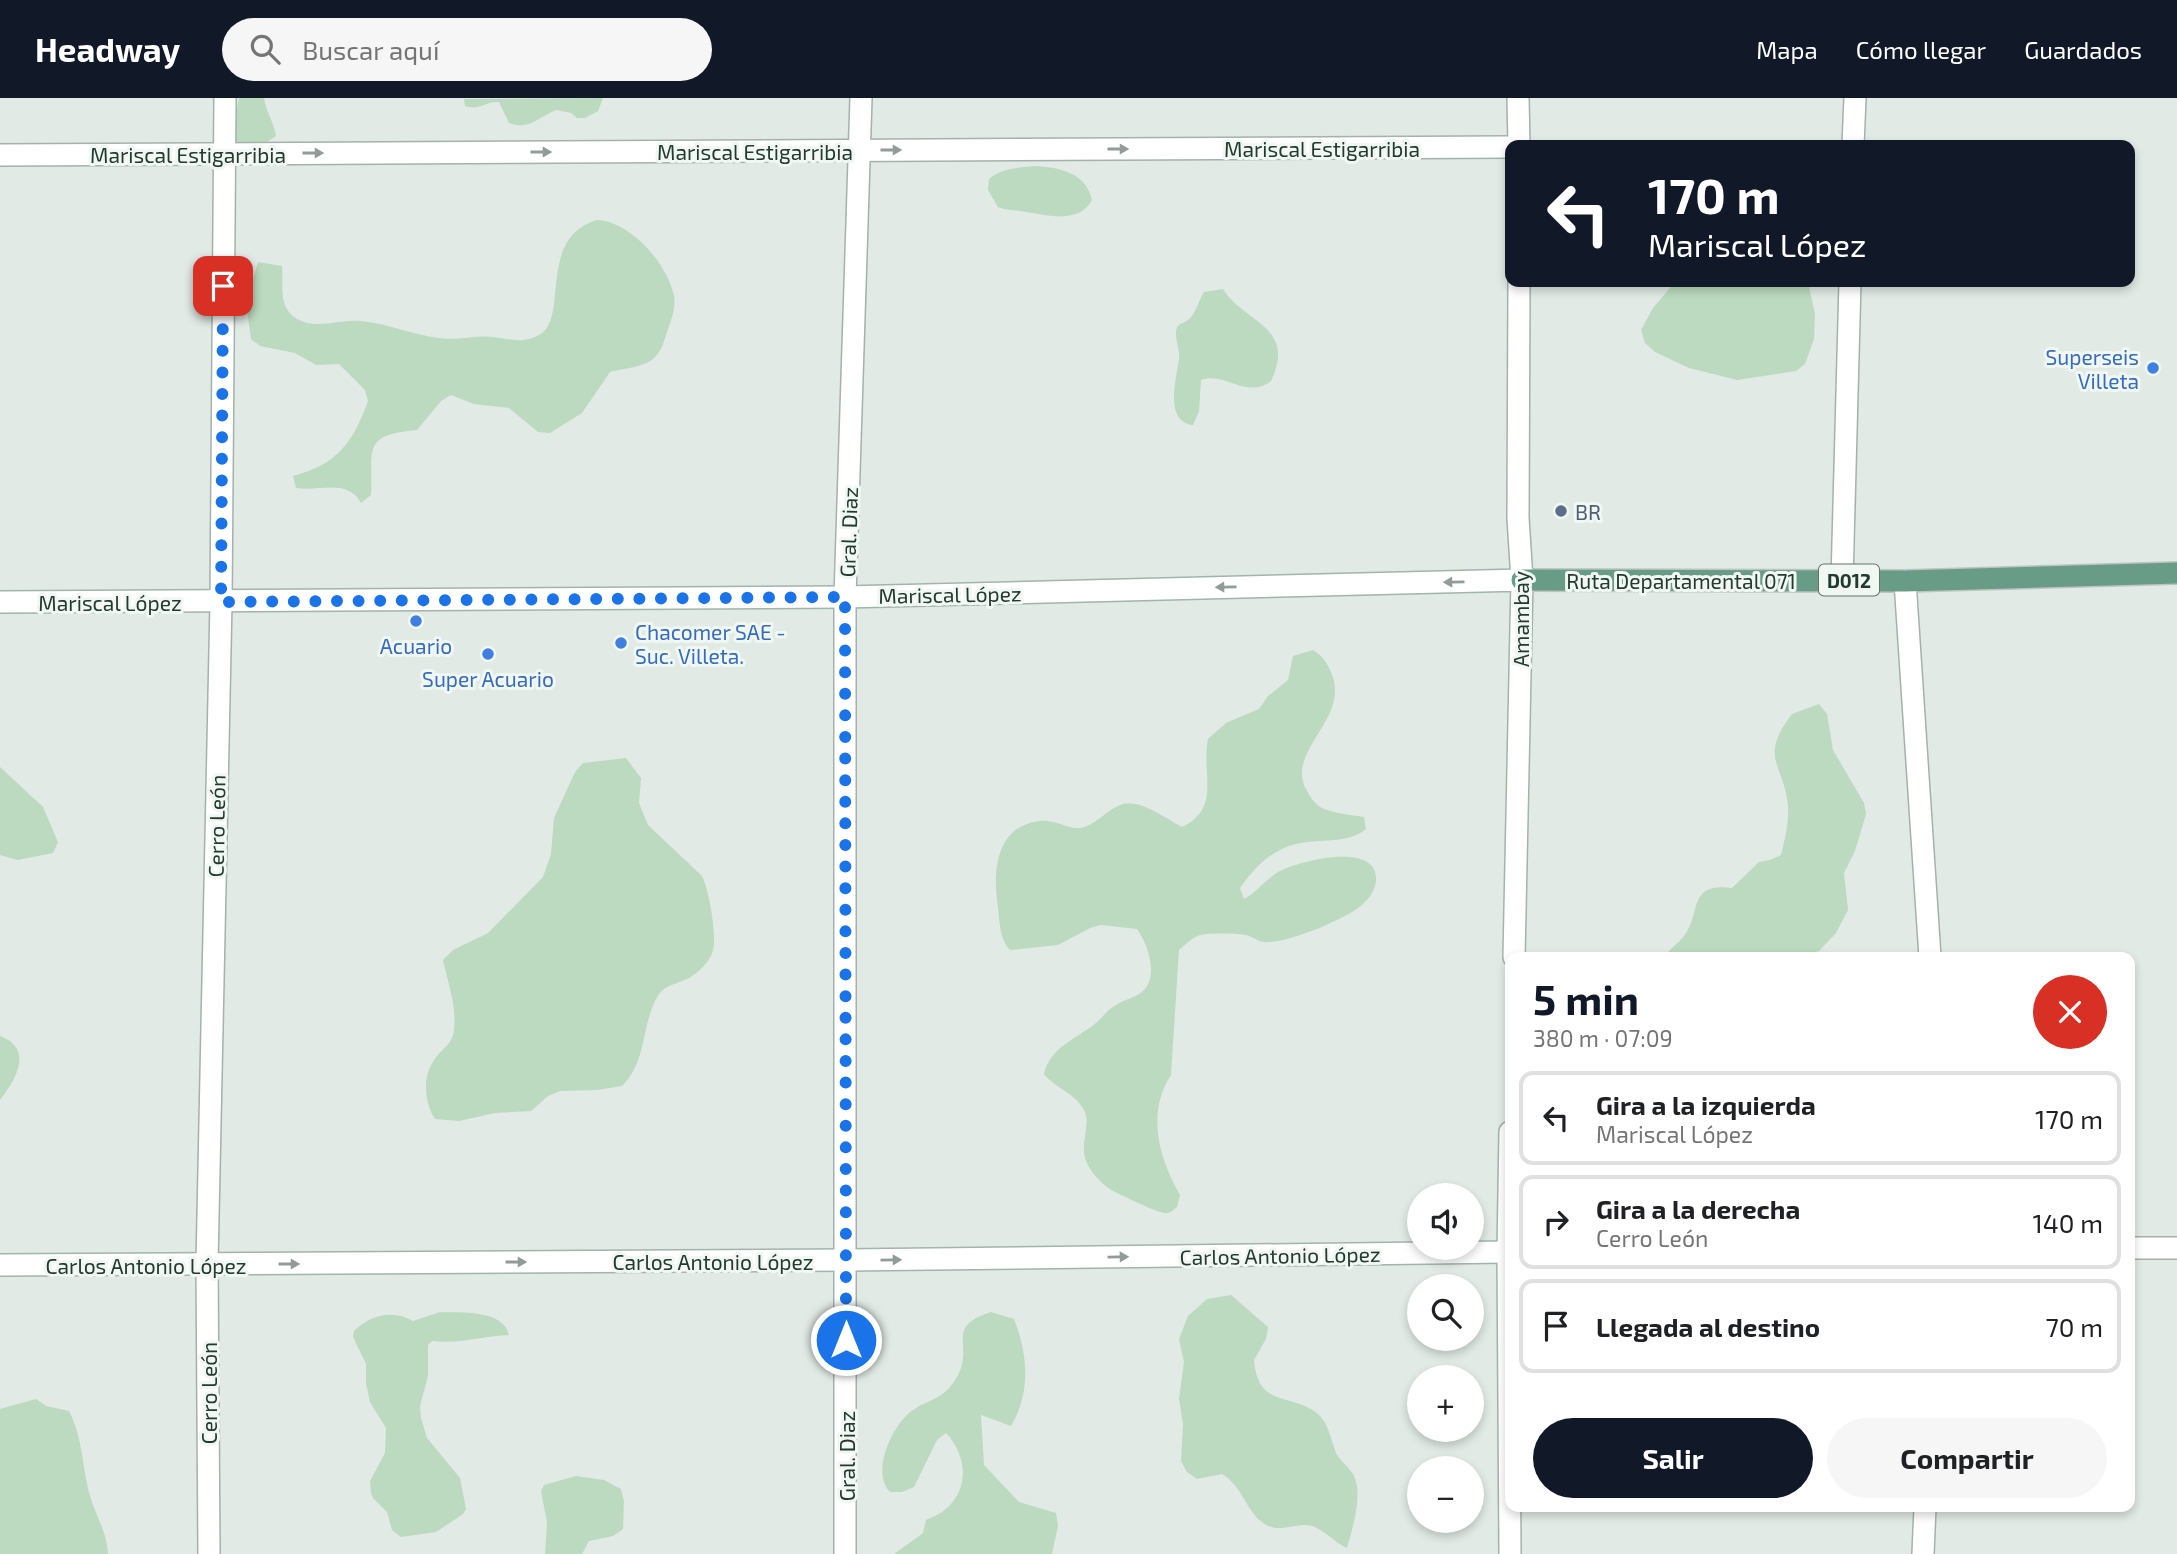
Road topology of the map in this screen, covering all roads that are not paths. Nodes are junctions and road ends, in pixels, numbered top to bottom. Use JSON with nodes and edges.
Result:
{"nodes":[{"id":1,"x":225,"y":98,"type":"edge"},
{"id":2,"x":861,"y":98,"type":"edge"},
{"id":3,"x":1518,"y":98,"type":"edge"},
{"id":4,"x":1855,"y":98,"type":"edge"},
{"id":5,"x":1519,"y":140,"type":"edge"},
{"id":6,"x":1853,"y":140,"type":"edge"},
{"id":7,"x":1505,"y":147,"type":"edge"},
{"id":8,"x":861,"y":150,"type":"junction"},
{"id":9,"x":225,"y":154,"type":"junction"},
{"id":10,"x":0,"y":155,"type":"edge"},
{"id":11,"x":1519,"y":287,"type":"edge"},
{"id":12,"x":1850,"y":287,"type":"edge"},
{"id":13,"x":2177,"y":573,"type":"edge"},
{"id":14,"x":1522,"y":580,"type":"junction"},
{"id":15,"x":1842,"y":580,"type":"junction"},
{"id":16,"x":1905,"y":581,"type":"junction"},
{"id":17,"x":845,"y":597,"type":"junction"},
{"id":18,"x":0,"y":602,"type":"edge"},
{"id":19,"x":221,"y":602,"type":"junction"},
{"id":20,"x":1514,"y":952,"type":"edge"},
{"id":21,"x":1930,"y":952,"type":"edge"},
{"id":22,"x":2135,"y":1248,"type":"edge"},
{"id":23,"x":2177,"y":1248,"type":"edge"},
{"id":24,"x":1505,"y":1252,"type":"edge"},
{"id":25,"x":847,"y":1261,"type":"junction"},
{"id":26,"x":207,"y":1264,"type":"junction"},
{"id":27,"x":0,"y":1265,"type":"edge"},
{"id":28,"x":1510,"y":1512,"type":"edge"},
{"id":29,"x":1925,"y":1512,"type":"edge"},
{"id":30,"x":209,"y":1554,"type":"edge"},
{"id":31,"x":845,"y":1554,"type":"edge"},
{"id":32,"x":1510,"y":1554,"type":"edge"},
{"id":33,"x":1923,"y":1554,"type":"edge"}],
"edges":[{"from":1,"to":9,"type":"street","name":"Cerro León"},
{"from":2,"to":8,"type":"street","name":"Gral. Diaz"},
{"from":3,"to":5,"type":"street"},
{"from":4,"to":6,"type":"street"},
{"from":8,"to":7,"type":"street","name":"Mariscal Estigarribia","one_way":true},
{"from":9,"to":8,"type":"street","name":"Mariscal Estigarribia","one_way":true},
{"from":8,"to":17,"type":"street","name":"Gral. Diaz"},
{"from":9,"to":10,"type":"street","name":"Mariscal Estigarribia"},
{"from":9,"to":19,"type":"street","name":"Cerro León"},
{"from":11,"to":14,"type":"street","name":"Amambay"},
{"from":12,"to":15,"type":"street"},
{"from":13,"to":16,"type":"main road","name":"Ruta Departamental 071","number":"D012"},
{"from":14,"to":15,"type":"main road","name":"Ruta Departamental 071","number":"D012"},
{"from":14,"to":17,"type":"street","name":"Mariscal López","one_way":true},
{"from":14,"to":20,"type":"street","name":"Amambay"},
{"from":15,"to":16,"type":"main road","name":"Ruta Departamental 071","number":"D012"},
{"from":16,"to":21,"type":"street"},
{"from":17,"to":19,"type":"street","name":"Mariscal López"},
{"from":17,"to":25,"type":"street","name":"Gral. Diaz"},
{"from":18,"to":19,"type":"street","name":"Mariscal López"},
{"from":19,"to":26,"type":"street","name":"Cerro León"},
{"from":22,"to":23,"type":"street"},
{"from":25,"to":24,"type":"street","name":"Carlos Antonio López","one_way":true},
{"from":26,"to":25,"type":"street","name":"Carlos Antonio López","one_way":true},
{"from":25,"to":31,"type":"street","name":"Gral. Diaz"},
{"from":26,"to":27,"type":"street","name":"Carlos Antonio López"},
{"from":26,"to":30,"type":"street","name":"Cerro León"},
{"from":28,"to":32,"type":"street"},
{"from":29,"to":33,"type":"street"}]}
